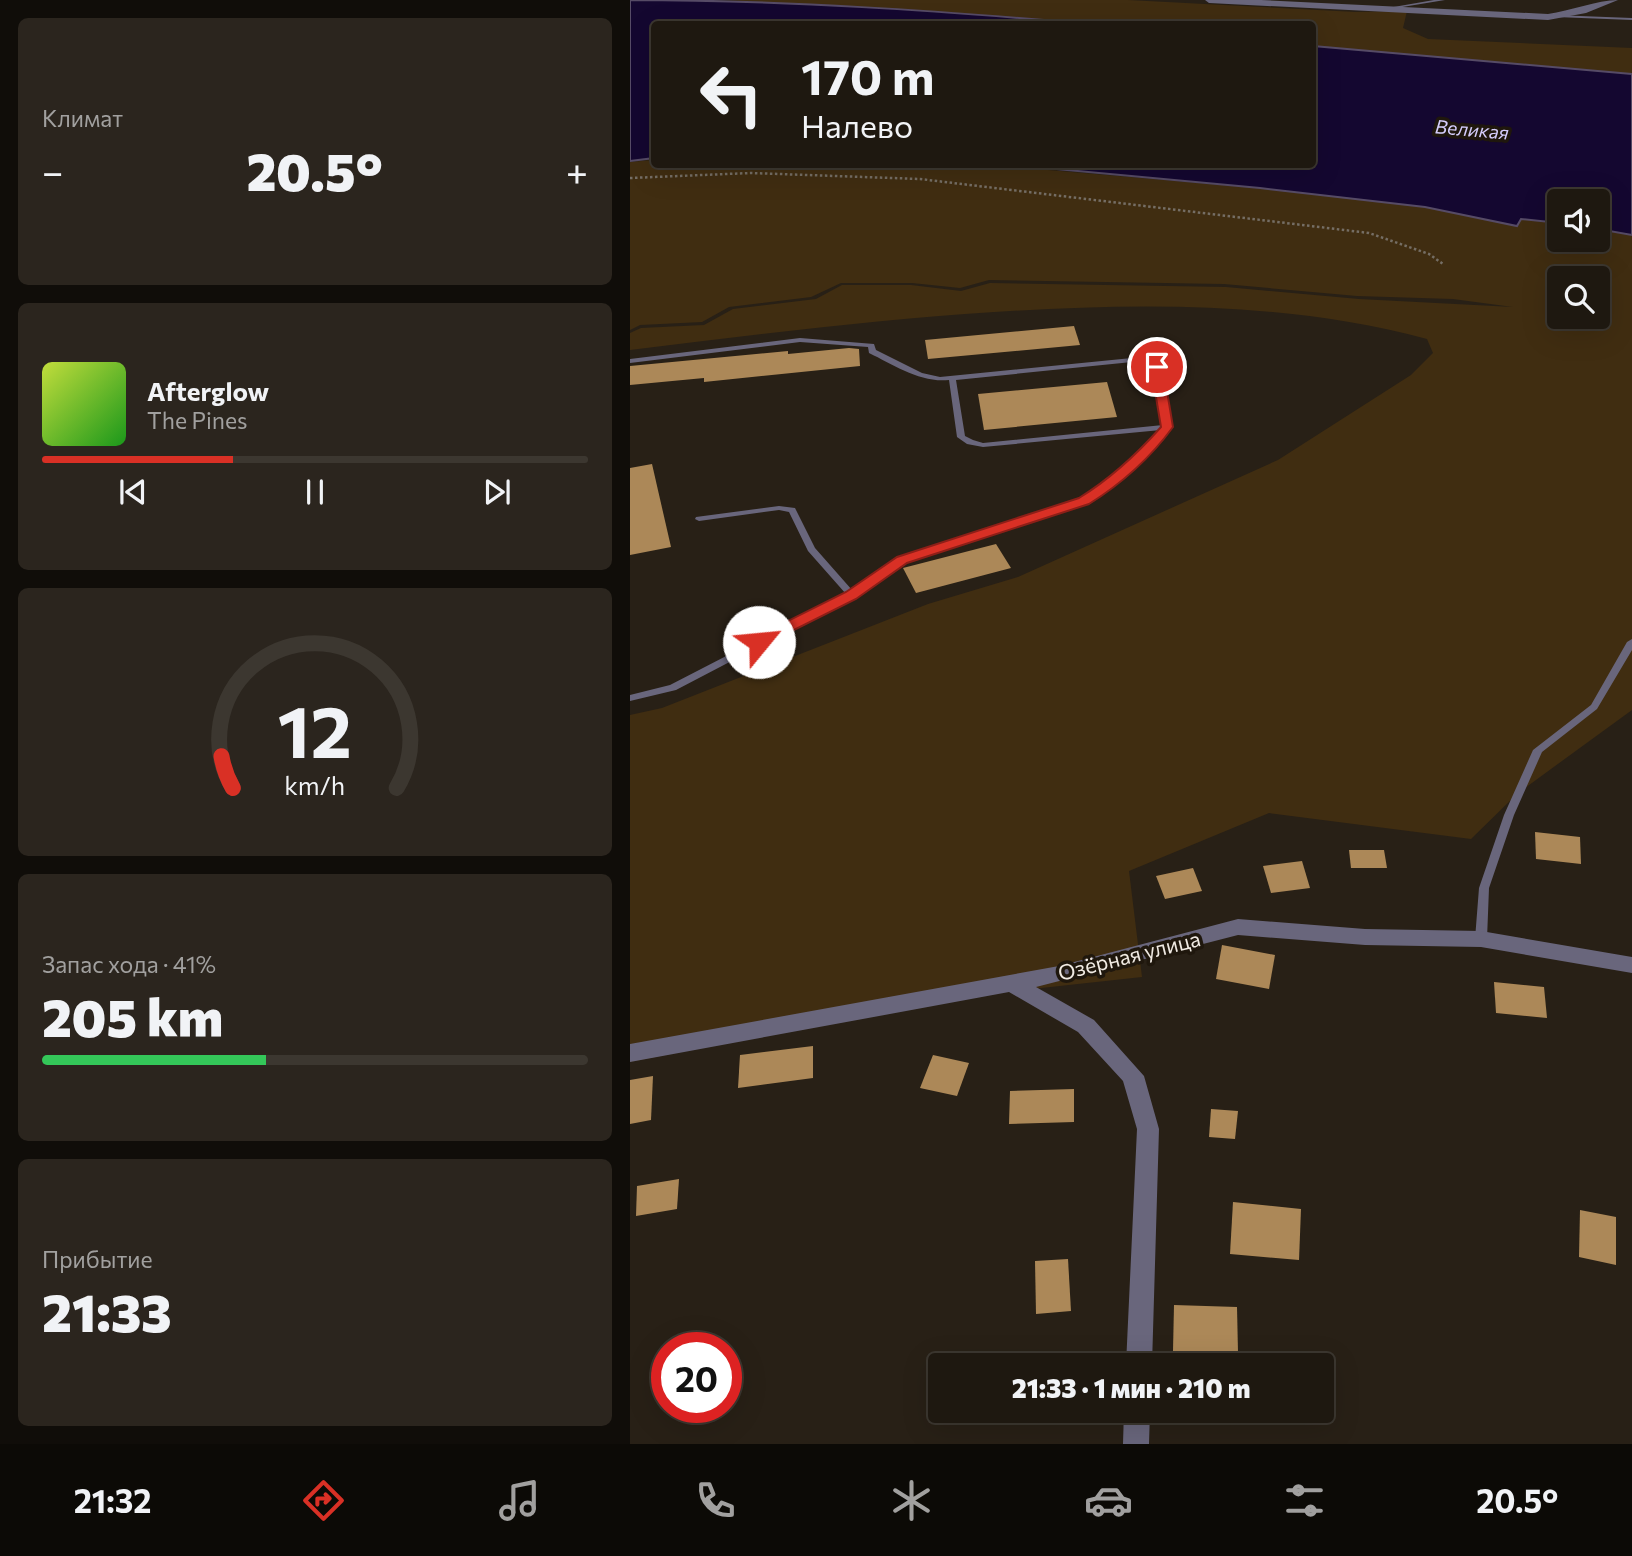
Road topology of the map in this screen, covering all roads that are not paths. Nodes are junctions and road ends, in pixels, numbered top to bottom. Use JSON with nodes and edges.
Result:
{"nodes":[{"id":1,"x":1209,"y":0,"type":"edge"},
{"id":2,"x":1443,"y":0,"type":"edge"},
{"id":3,"x":1614,"y":0,"type":"edge"},
{"id":4,"x":1384,"y":9,"type":"junction"},
{"id":5,"x":1548,"y":17,"type":"junction"},
{"id":6,"x":1632,"y":19,"type":"edge"},
{"id":7,"x":630,"y":360,"type":"edge"},
{"id":8,"x":952,"y":378,"type":"junction"},
{"id":9,"x":1167,"y":427,"type":"junction"},
{"id":10,"x":699,"y":519,"type":"dead end"},
{"id":11,"x":851,"y":595,"type":"junction"},
{"id":12,"x":1632,"y":642,"type":"edge"},
{"id":13,"x":630,"y":698,"type":"edge"},
{"id":14,"x":1481,"y":939,"type":"junction"},
{"id":15,"x":1632,"y":965,"type":"edge"},
{"id":16,"x":1012,"y":983,"type":"junction"},
{"id":17,"x":630,"y":1053,"type":"edge"},
{"id":18,"x":1139,"y":1353,"type":"edge"},
{"id":19,"x":1137,"y":1423,"type":"edge"},
{"id":20,"x":1136,"y":1444,"type":"edge"}],
"edges":[{"from":1,"to":4,"type":"street"},
{"from":2,"to":4,"type":"lane"},
{"from":3,"to":5,"type":"street"},
{"from":4,"to":5,"type":"street"},
{"from":5,"to":6,"type":"lane"},
{"from":7,"to":8,"type":"lane"},
{"from":8,"to":9,"type":"lane"},
{"from":8,"to":9,"type":"lane"},
{"from":9,"to":11,"type":"lane"},
{"from":10,"to":11,"type":"lane"},
{"from":11,"to":13,"type":"lane"},
{"from":12,"to":14,"type":"lane"},
{"from":14,"to":15,"type":"street","name":"Озёрная улица"},
{"from":14,"to":16,"type":"street","name":"Озёрная улица"},
{"from":16,"to":17,"type":"street","name":"Озёрная улица"},
{"from":16,"to":18,"type":"street"},
{"from":19,"to":20,"type":"street"}]}
